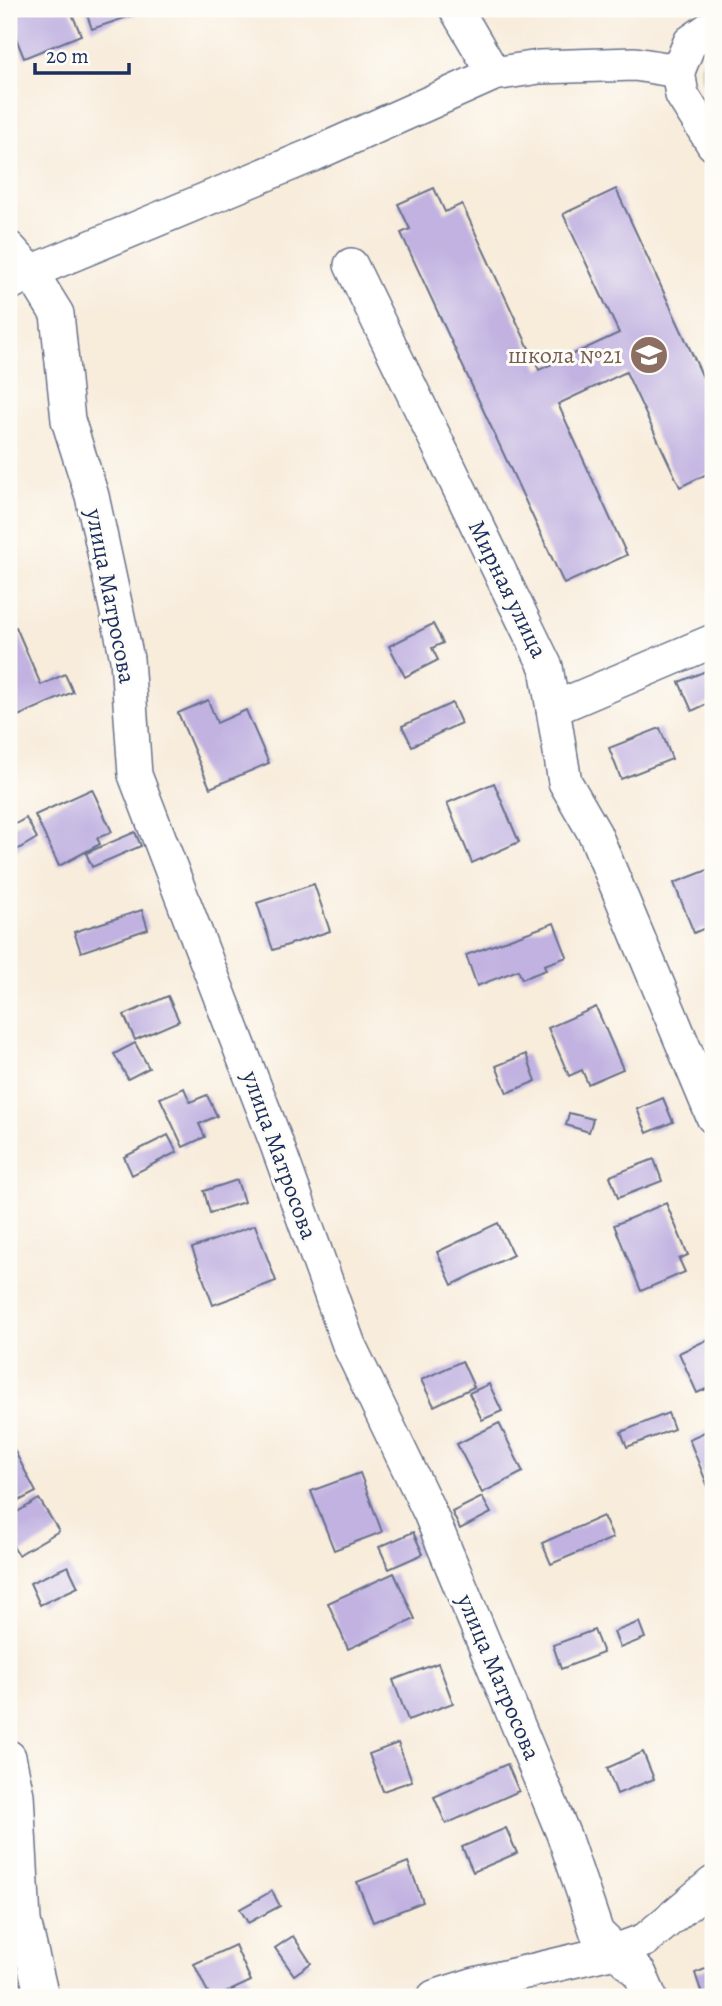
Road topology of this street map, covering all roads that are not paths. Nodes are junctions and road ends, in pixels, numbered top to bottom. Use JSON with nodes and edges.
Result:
{"nodes":[{"id":1,"x":456,"y":9,"type":"edge"},
{"id":2,"x":713,"y":26,"type":"edge"},
{"id":3,"x":678,"y":71,"type":"junction"},
{"id":4,"x":494,"y":74,"type":"junction"},
{"id":5,"x":713,"y":144,"type":"edge"},
{"id":6,"x":9,"y":248,"type":"edge"},
{"id":7,"x":351,"y":265,"type":"dead end"},
{"id":8,"x":20,"y":278,"type":"edge"},
{"id":9,"x":713,"y":641,"type":"edge"},
{"id":10,"x":553,"y":709,"type":"junction"},
{"id":11,"x":713,"y":1117,"type":"edge"},
{"id":12,"x":9,"y":1757,"type":"edge"},
{"id":13,"x":713,"y":1883,"type":"edge"},
{"id":14,"x":615,"y":1951,"type":"junction"},
{"id":15,"x":42,"y":1997,"type":"edge"},
{"id":16,"x":434,"y":1997,"type":"edge"},
{"id":17,"x":650,"y":1997,"type":"edge"}],
"edges":[{"from":1,"to":4,"type":"street"},
{"from":2,"to":3,"type":"street"},
{"from":3,"to":4,"type":"street"},
{"from":3,"to":5,"type":"street"},
{"from":4,"to":8,"type":"street"},
{"from":6,"to":8,"type":"street","name":"улица Матросова"},
{"from":7,"to":10,"type":"street","name":"Мирная улица"},
{"from":8,"to":14,"type":"street","name":"улица Матросова"},
{"from":9,"to":10,"type":"street"},
{"from":10,"to":11,"type":"street","name":"Мирная улица"},
{"from":12,"to":15,"type":"street"},
{"from":13,"to":14,"type":"street"},
{"from":14,"to":16,"type":"street"},
{"from":14,"to":17,"type":"street","name":"улица Матросова"}]}
